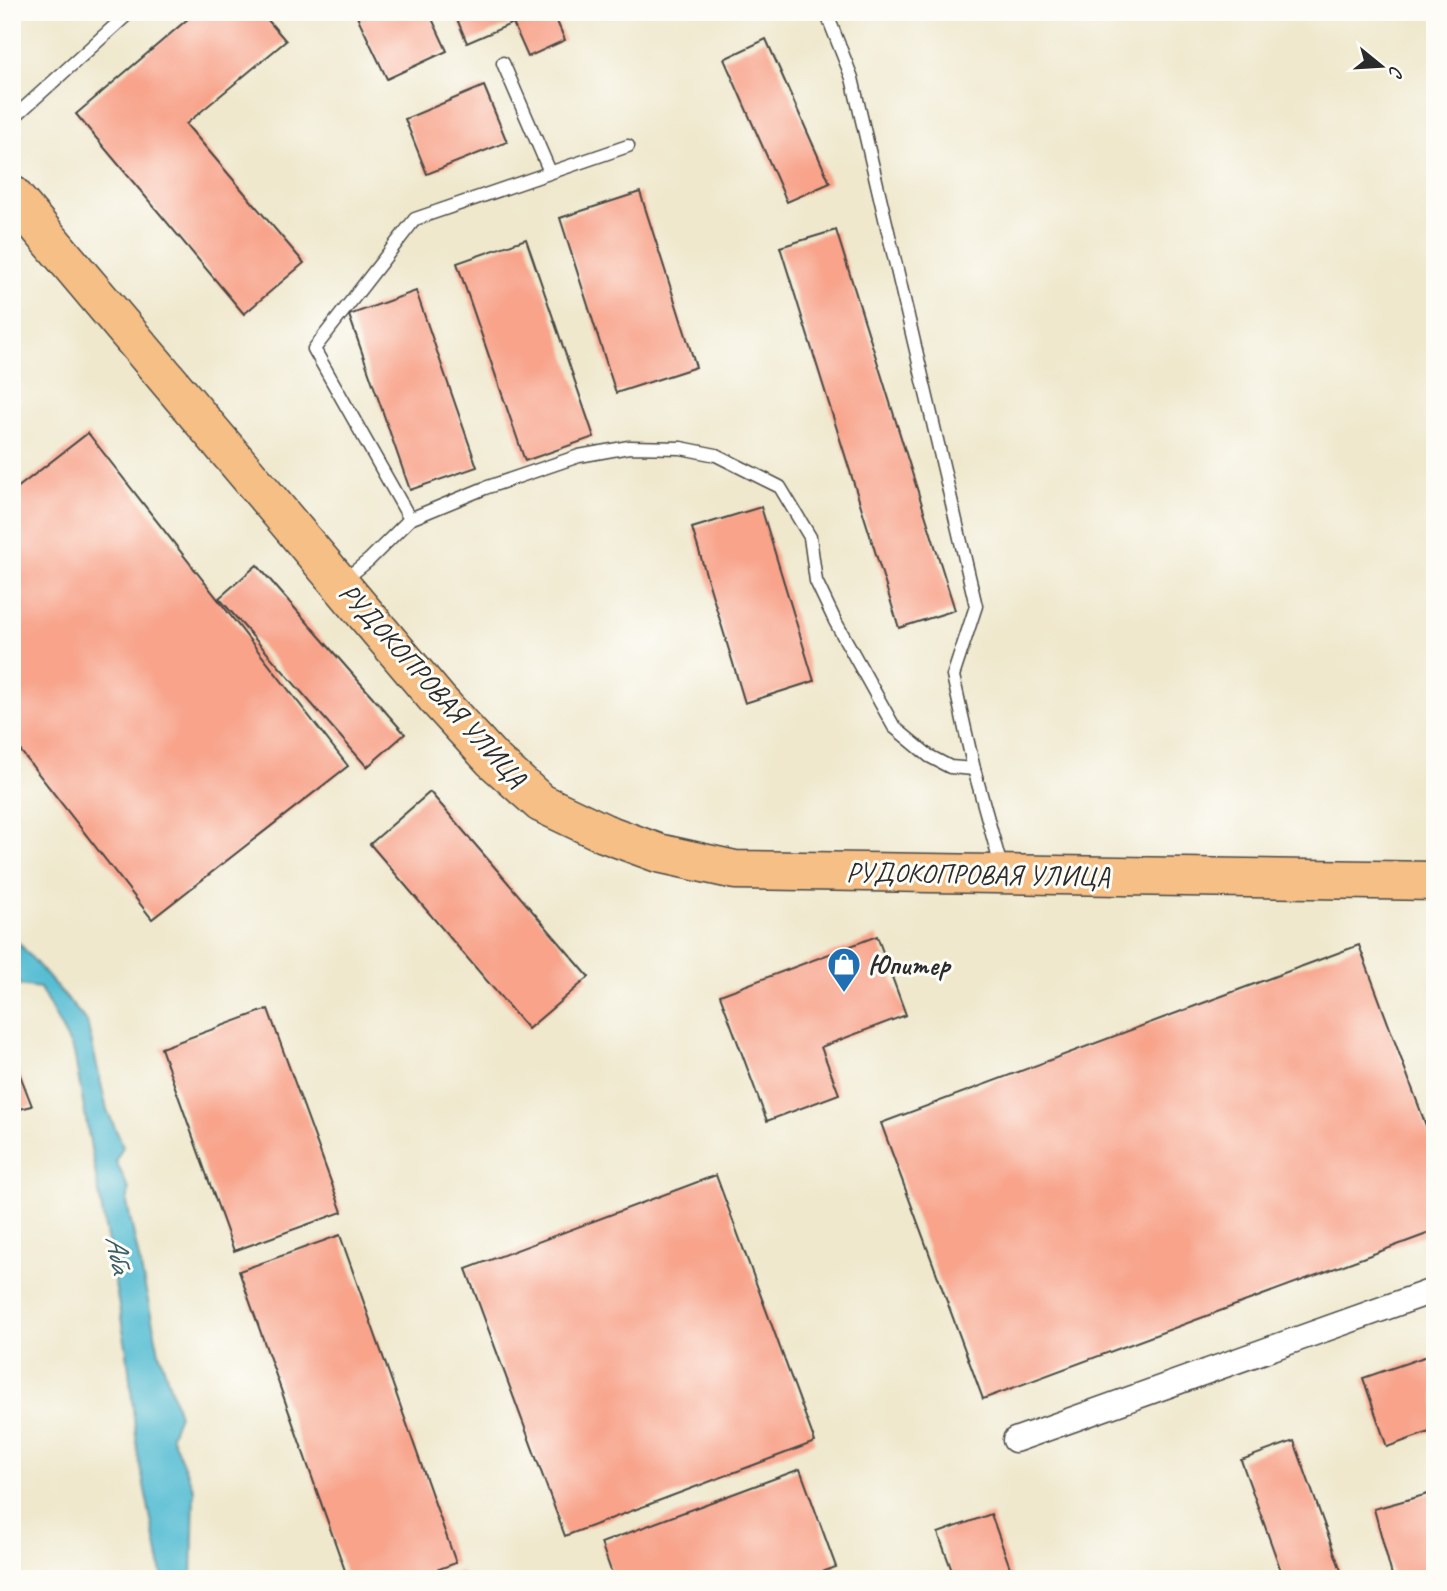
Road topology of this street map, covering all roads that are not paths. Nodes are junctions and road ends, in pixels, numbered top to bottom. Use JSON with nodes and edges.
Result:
{"nodes":[{"id":1,"x":130,"y":12,"type":"edge"},
{"id":2,"x":826,"y":12,"type":"edge"},
{"id":3,"x":503,"y":63,"type":"dead end"},
{"id":4,"x":12,"y":119,"type":"edge"},
{"id":5,"x":628,"y":146,"type":"dead end"},
{"id":6,"x":551,"y":172,"type":"junction"},
{"id":7,"x":12,"y":195,"type":"edge"},
{"id":8,"x":410,"y":519,"type":"junction"},
{"id":9,"x":340,"y":583,"type":"junction"},
{"id":10,"x":974,"y":769,"type":"junction"},
{"id":11,"x":1004,"y":874,"type":"junction"},
{"id":12,"x":1435,"y":881,"type":"edge"},
{"id":13,"x":1435,"y":1290,"type":"edge"},
{"id":14,"x":1015,"y":1440,"type":"dead end"}],
"edges":[{"from":1,"to":4,"type":"lane"},
{"from":2,"to":10,"type":"lane"},
{"from":3,"to":6,"type":"lane"},
{"from":5,"to":6,"type":"lane"},
{"from":6,"to":8,"type":"lane"},
{"from":7,"to":9,"type":"main road","name":"РУДОКОПРОВАЯ УЛИЦА"},
{"from":8,"to":9,"type":"lane"},
{"from":8,"to":10,"type":"lane"},
{"from":9,"to":11,"type":"main road","name":"РУДОКОПРОВАЯ УЛИЦА"},
{"from":10,"to":11,"type":"lane"},
{"from":11,"to":12,"type":"main road","name":"РУДОКОПРОВАЯ УЛИЦА"},
{"from":13,"to":14,"type":"street"}]}
